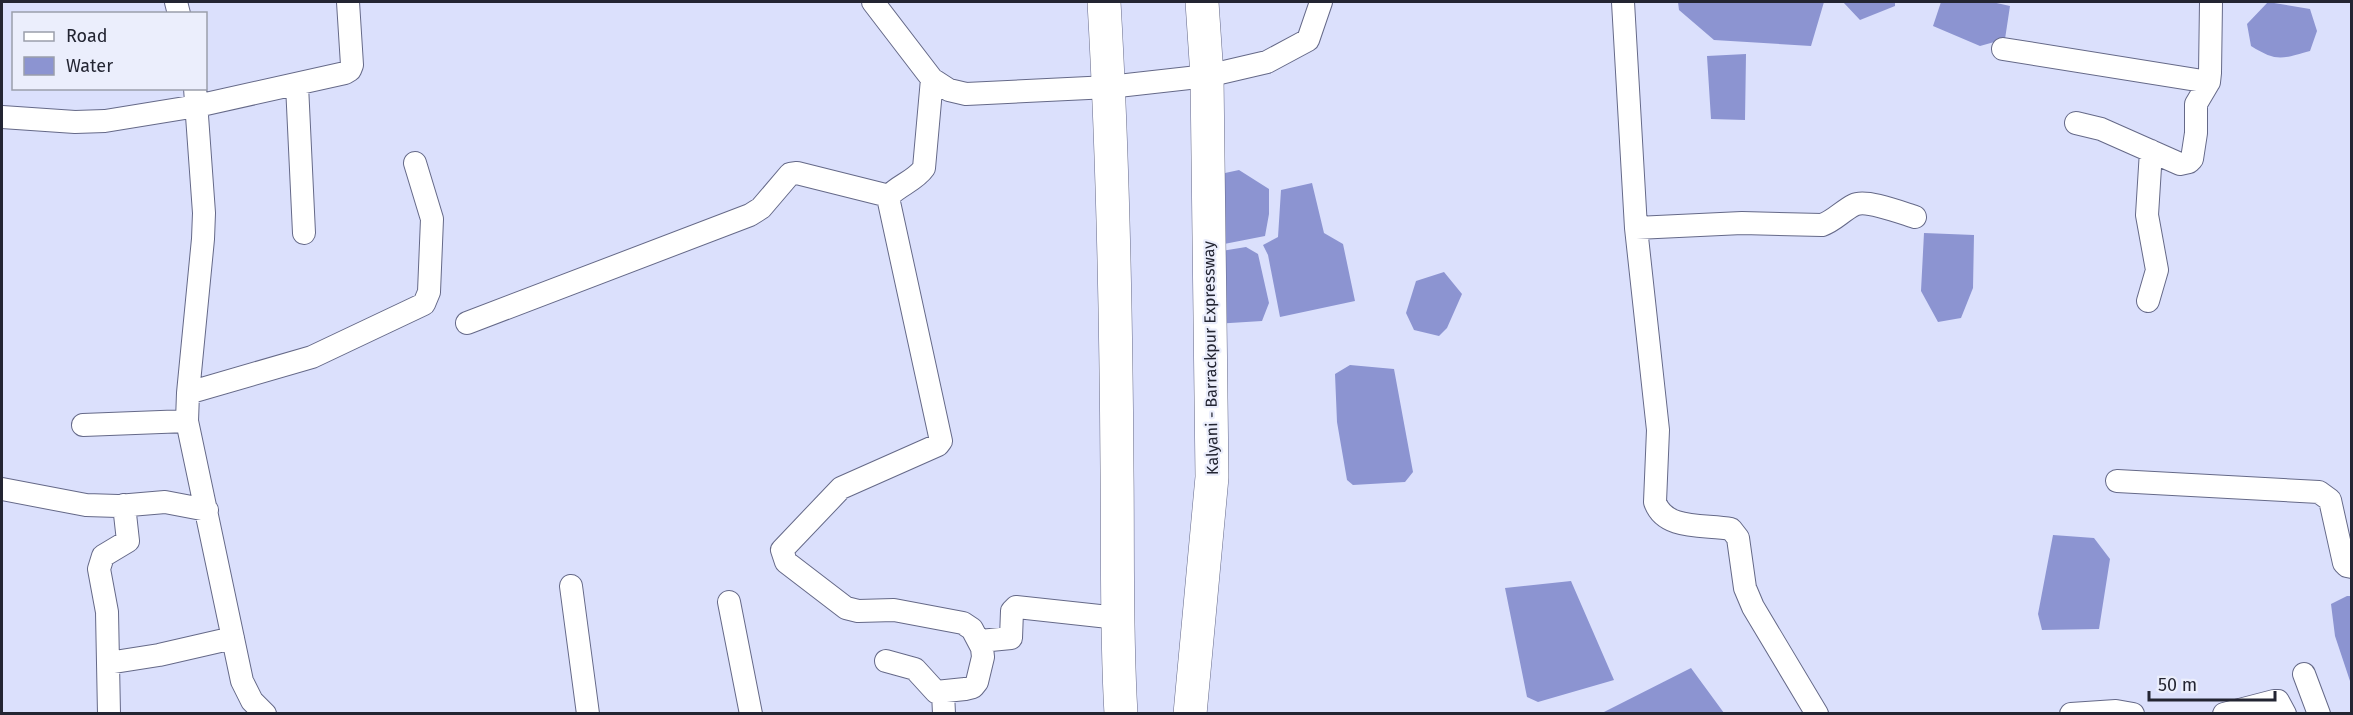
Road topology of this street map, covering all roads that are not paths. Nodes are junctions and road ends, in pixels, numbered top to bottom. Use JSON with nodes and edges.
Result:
{"nodes":[{"id":1,"x":348,"y":2,"type":"edge"},
{"id":2,"x":873,"y":2,"type":"edge"},
{"id":3,"x":1104,"y":2,"type":"edge"},
{"id":4,"x":1202,"y":2,"type":"edge"},
{"id":5,"x":1321,"y":2,"type":"edge"},
{"id":6,"x":1623,"y":2,"type":"edge"},
{"id":7,"x":2211,"y":2,"type":"edge"},
{"id":8,"x":2003,"y":49,"type":"dead end"},
{"id":9,"x":1207,"y":76,"type":"junction"},
{"id":10,"x":932,"y":79,"type":"junction"},
{"id":11,"x":2209,"y":82,"type":"junction"},
{"id":12,"x":297,"y":85,"type":"junction"},
{"id":13,"x":1109,"y":87,"type":"junction"},
{"id":14,"x":196,"y":97,"type":"edge"},
{"id":15,"x":2,"y":117,"type":"edge"},
{"id":16,"x":2076,"y":123,"type":"dead end"},
{"id":17,"x":2151,"y":151,"type":"junction"},
{"id":18,"x":415,"y":163,"type":"dead end"},
{"id":19,"x":889,"y":196,"type":"junction"},
{"id":20,"x":1915,"y":217,"type":"dead end"},
{"id":21,"x":1636,"y":228,"type":"junction"},
{"id":22,"x":304,"y":233,"type":"dead end"},
{"id":23,"x":2148,"y":300,"type":"dead end"},
{"id":24,"x":467,"y":323,"type":"dead end"},
{"id":25,"x":188,"y":393,"type":"junction"},
{"id":26,"x":188,"y":421,"type":"junction"},
{"id":27,"x":83,"y":425,"type":"dead end"},
{"id":28,"x":2117,"y":481,"type":"dead end"},
{"id":29,"x":2,"y":489,"type":"edge"},
{"id":30,"x":124,"y":505,"type":"junction"},
{"id":31,"x":207,"y":510,"type":"junction"},
{"id":32,"x":2352,"y":567,"type":"edge"},
{"id":33,"x":571,"y":586,"type":"dead end"},
{"id":34,"x":729,"y":602,"type":"dead end"},
{"id":35,"x":1118,"y":618,"type":"junction"},
{"id":36,"x":233,"y":638,"type":"junction"},
{"id":37,"x":980,"y":641,"type":"junction"},
{"id":38,"x":886,"y":661,"type":"dead end"},
{"id":39,"x":108,"y":663,"type":"junction"},
{"id":40,"x":1119,"y":672,"type":"junction"},
{"id":41,"x":2304,"y":674,"type":"dead end"},
{"id":42,"x":943,"y":703,"type":"edge"},
{"id":43,"x":1190,"y":711,"type":"edge"},
{"id":44,"x":109,"y":714,"type":"edge"},
{"id":45,"x":265,"y":714,"type":"edge"},
{"id":46,"x":588,"y":714,"type":"edge"},
{"id":47,"x":751,"y":714,"type":"edge"},
{"id":48,"x":1113,"y":714,"type":"edge"},
{"id":49,"x":1121,"y":714,"type":"edge"},
{"id":50,"x":1817,"y":714,"type":"edge"},
{"id":51,"x":2071,"y":714,"type":"edge"},
{"id":52,"x":2133,"y":714,"type":"edge"},
{"id":53,"x":2224,"y":714,"type":"edge"},
{"id":54,"x":2285,"y":714,"type":"edge"},
{"id":55,"x":2319,"y":714,"type":"edge"}],
"edges":[{"from":1,"to":12,"type":"street"},
{"from":2,"to":10,"type":"street"},
{"from":3,"to":13,"type":"highway"},
{"from":4,"to":9,"type":"highway","name":"Kalyani - Barrackpur Expressway"},
{"from":5,"to":9,"type":"street"},
{"from":6,"to":21,"type":"street"},
{"from":7,"to":11,"type":"street"},
{"from":8,"to":11,"type":"street"},
{"from":9,"to":13,"type":"street"},
{"from":9,"to":43,"type":"highway","name":"Kalyani - Barrackpur Expressway"},
{"from":10,"to":13,"type":"street"},
{"from":10,"to":19,"type":"street"},
{"from":11,"to":17,"type":"street"},
{"from":12,"to":14,"type":"street"},
{"from":12,"to":22,"type":"street"},
{"from":13,"to":35,"type":"highway"},
{"from":14,"to":15,"type":"street"},
{"from":14,"to":25,"type":"street"},
{"from":16,"to":17,"type":"street"},
{"from":17,"to":23,"type":"street"},
{"from":18,"to":25,"type":"street"},
{"from":19,"to":24,"type":"street"},
{"from":19,"to":37,"type":"street"},
{"from":20,"to":21,"type":"street"},
{"from":21,"to":50,"type":"street"},
{"from":25,"to":26,"type":"street"},
{"from":26,"to":27,"type":"street"},
{"from":26,"to":31,"type":"street"},
{"from":28,"to":32,"type":"street"},
{"from":29,"to":30,"type":"street"},
{"from":30,"to":31,"type":"street"},
{"from":30,"to":39,"type":"street"},
{"from":31,"to":36,"type":"street"},
{"from":33,"to":46,"type":"street"},
{"from":34,"to":47,"type":"street"},
{"from":35,"to":37,"type":"street"},
{"from":35,"to":40,"type":"highway"},
{"from":36,"to":39,"type":"street"},
{"from":36,"to":45,"type":"street"},
{"from":37,"to":42,"type":"street"},
{"from":38,"to":42,"type":"street"},
{"from":39,"to":44,"type":"street"},
{"from":40,"to":48,"type":"street"},
{"from":40,"to":49,"type":"highway"},
{"from":41,"to":55,"type":"street"},
{"from":51,"to":52,"type":"street"},
{"from":53,"to":54,"type":"street"}]}
